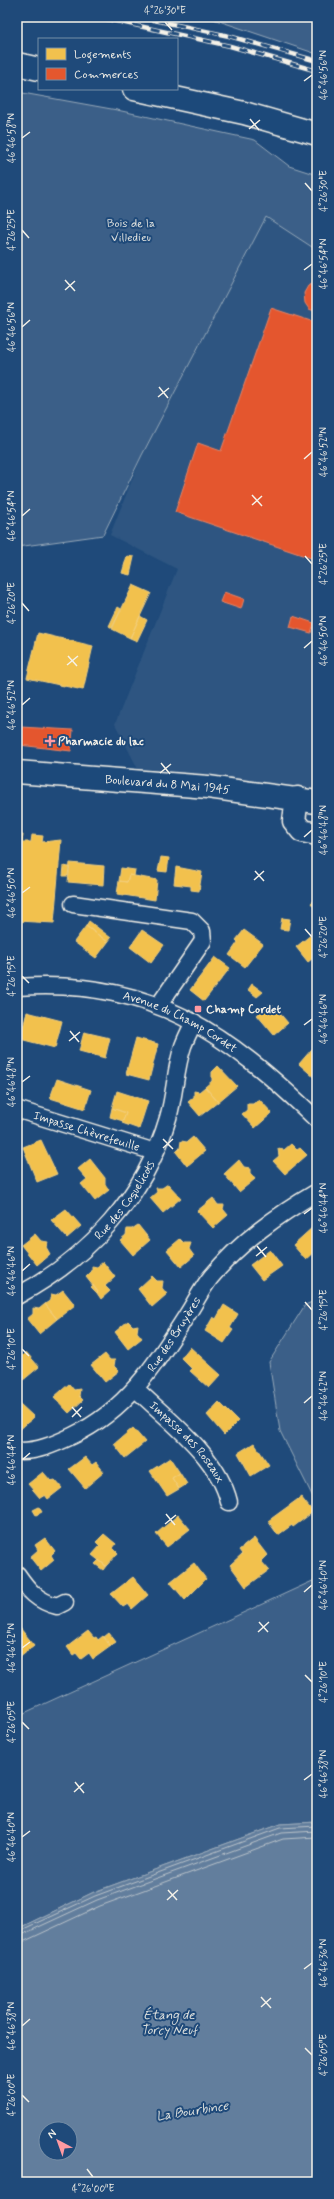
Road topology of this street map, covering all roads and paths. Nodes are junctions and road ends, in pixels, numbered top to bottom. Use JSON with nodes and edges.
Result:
{"nodes":[{"id":1,"x":17,"y":64,"type":"edge"},
{"id":2,"x":38,"y":69,"type":"edge"},
{"id":3,"x":138,"y":90,"type":"edge"},
{"id":4,"x":317,"y":134,"type":"edge"},
{"id":5,"x":17,"y":772,"type":"edge"},
{"id":6,"x":307,"y":800,"type":"edge"},
{"id":7,"x":317,"y":834,"type":"edge"},
{"id":8,"x":73,"y":904,"type":"dead end"},
{"id":9,"x":17,"y":987,"type":"edge"},
{"id":10,"x":159,"y":1005,"type":"junction"},
{"id":11,"x":194,"y":1022,"type":"junction"},
{"id":12,"x":19,"y":1110,"type":"dead end"},
{"id":13,"x":317,"y":1120,"type":"edge"},
{"id":14,"x":155,"y":1152,"type":"junction"},
{"id":15,"x":317,"y":1192,"type":"edge"},
{"id":16,"x":17,"y":1296,"type":"edge"},
{"id":17,"x":136,"y":1389,"type":"junction"},
{"id":18,"x":17,"y":1451,"type":"edge"},
{"id":19,"x":229,"y":1502,"type":"dead end"},
{"id":20,"x":17,"y":1574,"type":"edge"},
{"id":21,"x":65,"y":1602,"type":"dead end"}],
"edges":[{"from":1,"to":2,"type":"street"},
{"from":3,"to":4,"type":"street"},
{"from":5,"to":6,"type":"street","name":"Boulevard du 8 Mai 1945"},
{"from":6,"to":7,"type":"street"},
{"from":8,"to":10,"type":"street"},
{"from":9,"to":10,"type":"street","name":"Avenue du Champ Cordet"},
{"from":10,"to":11,"type":"street","name":"Avenue du Champ Cordet"},
{"from":11,"to":13,"type":"street","name":"Avenue du Champ Cordet"},
{"from":11,"to":14,"type":"street","name":"Rue des Coquelicots"},
{"from":12,"to":14,"type":"street","name":"Impasse Chèvrefeuille"},
{"from":14,"to":16,"type":"street","name":"Rue des Coquelicots"},
{"from":15,"to":17,"type":"street","name":"Rue des Bruyères"},
{"from":17,"to":18,"type":"street","name":"Rue des Bruyères"},
{"from":17,"to":19,"type":"street","name":"Impasse des Roseaux"},
{"from":20,"to":21,"type":"street"}]}
